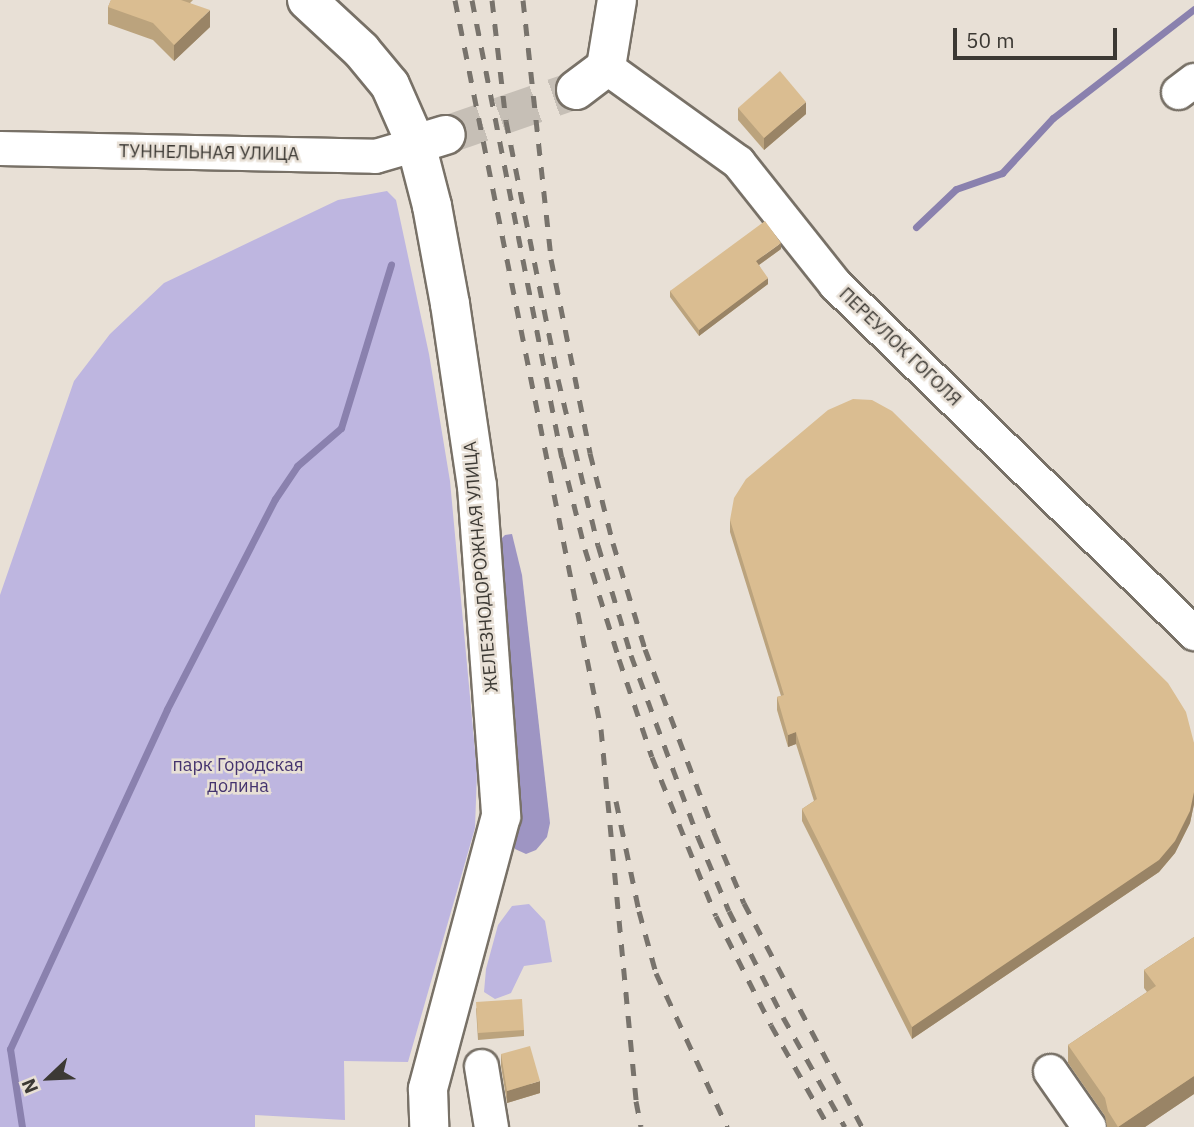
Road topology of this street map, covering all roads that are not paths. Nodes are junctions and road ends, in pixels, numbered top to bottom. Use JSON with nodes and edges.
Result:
{"nodes":[{"id":1,"x":307,"y":0,"type":"edge"},
{"id":2,"x":617,"y":0,"type":"edge"},
{"id":3,"x":606,"y":67,"type":"junction"},
{"id":4,"x":576,"y":90,"type":"tunnel mouth"},
{"id":5,"x":431,"y":140,"type":"junction"},
{"id":6,"x":0,"y":148,"type":"edge"},
{"id":7,"x":1194,"y":633,"type":"edge"},
{"id":8,"x":481,"y":1066,"type":"dead end"},
{"id":9,"x":1050,"y":1070,"type":"dead end"},
{"id":10,"x":429,"y":1127,"type":"edge"},
{"id":11,"x":491,"y":1127,"type":"edge"},
{"id":12,"x":1089,"y":1127,"type":"edge"}],
"edges":[{"from":1,"to":5,"type":"main road","name":"ЖЕЛЕЗНОДОРОЖНАЯ УЛИЦА"},
{"from":2,"to":3,"type":"main road"},
{"from":3,"to":4,"type":"main road"},
{"from":3,"to":7,"type":"street","name":"ПЕРЕУЛОК ГОГОЛЯ"},
{"from":5,"to":6,"type":"street","name":"ТУННЕЛЬНАЯ УЛИЦА"},
{"from":5,"to":10,"type":"main road","name":"ЖЕЛЕЗНОДОРОЖНАЯ УЛИЦА"},
{"from":8,"to":11,"type":"street"},
{"from":9,"to":12,"type":"street"}]}
